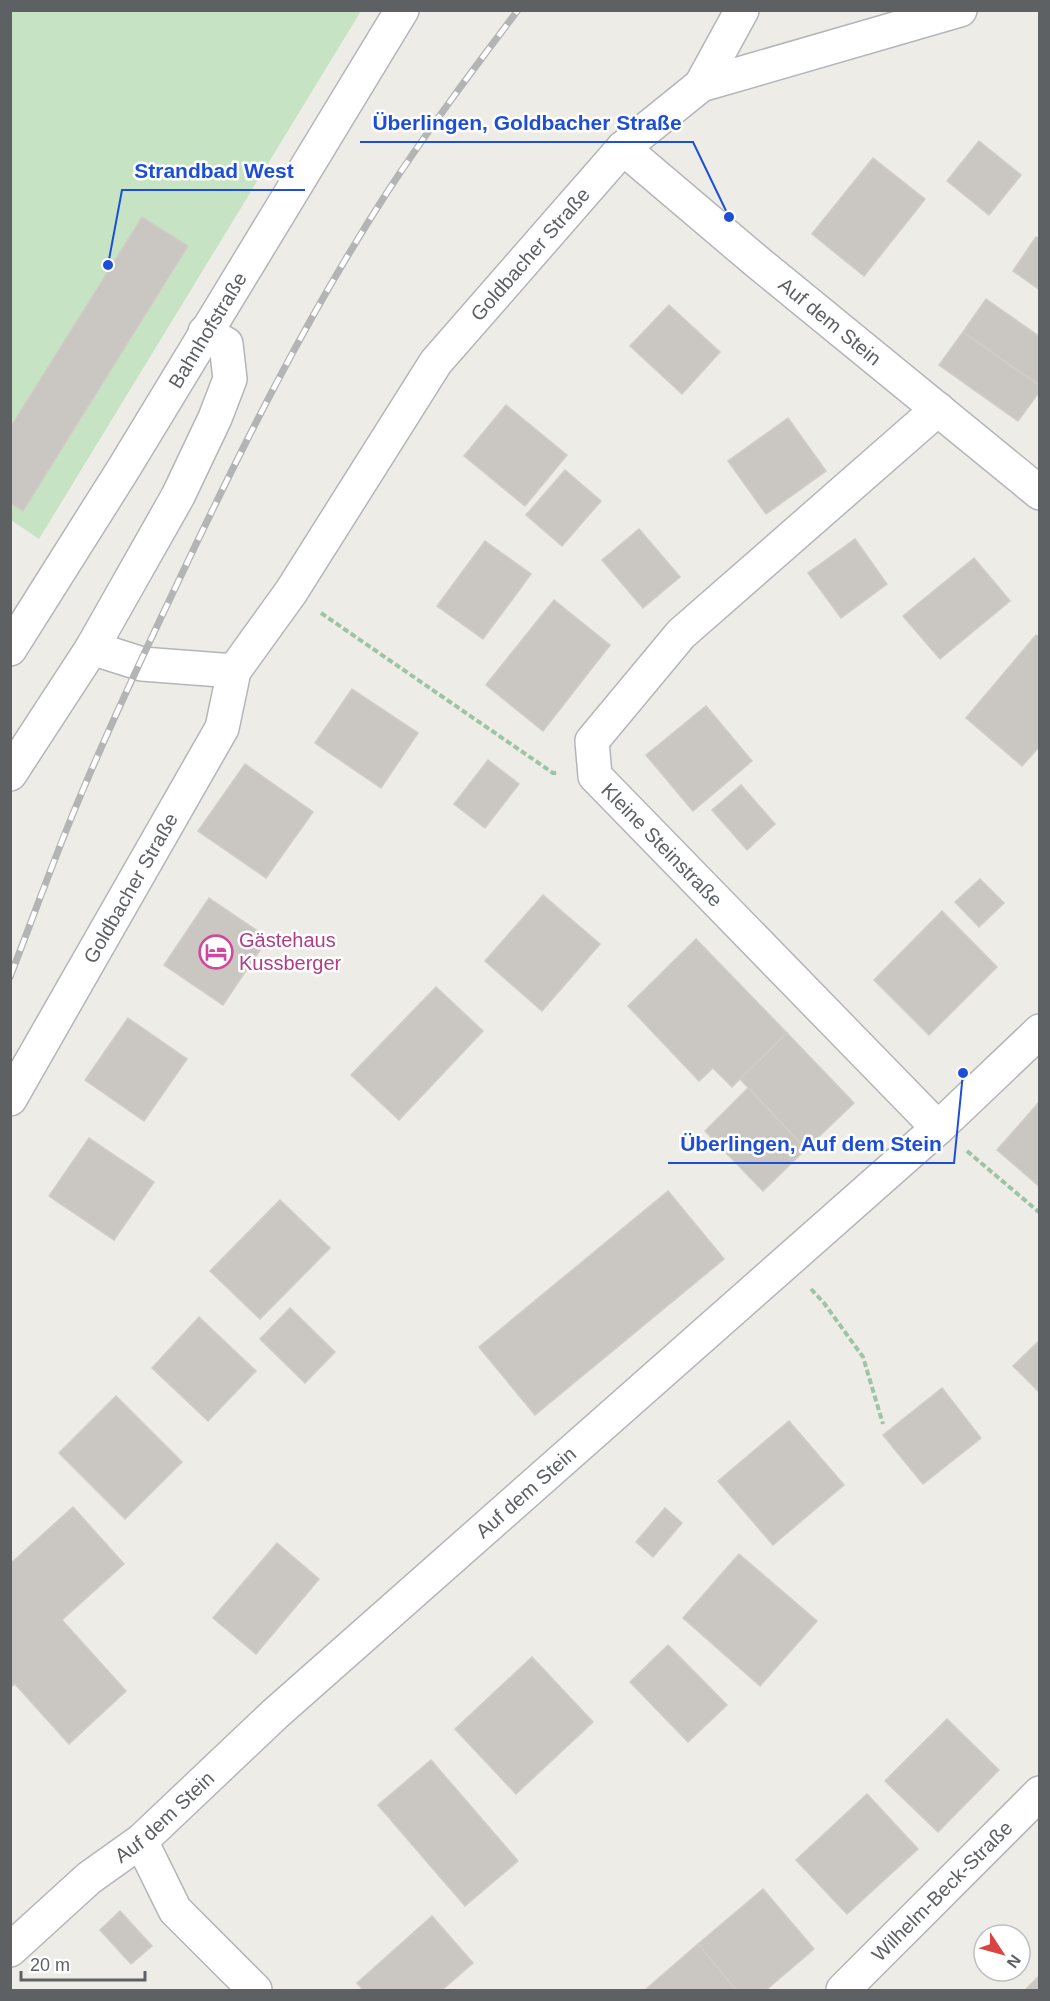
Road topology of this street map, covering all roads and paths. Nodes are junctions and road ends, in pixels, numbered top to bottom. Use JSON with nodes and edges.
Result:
{"nodes":[{"id":1,"x":402,"y":10,"type":"edge"},
{"id":2,"x":742,"y":10,"type":"edge"},
{"id":3,"x":960,"y":10,"type":"edge"},
{"id":4,"x":701,"y":85,"type":"junction"},
{"id":5,"x":623,"y":148,"type":"junction"},
{"id":6,"x":205,"y":332,"type":"junction"},
{"id":7,"x":938,"y":409,"type":"junction"},
{"id":8,"x":1040,"y":493,"type":"edge"},
{"id":9,"x":291,"y":592,"type":"junction"},
{"id":10,"x":92,"y":648,"type":"junction"},
{"id":11,"x":10,"y":649,"type":"edge"},
{"id":12,"x":234,"y":671,"type":"junction"},
{"id":13,"x":10,"y":774,"type":"edge"},
{"id":14,"x":595,"y":776,"type":"junction"},
{"id":15,"x":1040,"y":1031,"type":"edge"},
{"id":16,"x":10,"y":1099,"type":"edge"},
{"id":17,"x":938,"y":1128,"type":"junction"},
{"id":18,"x":1040,"y":1213,"type":"edge"},
{"id":19,"x":787,"y":1262,"type":"junction"},
{"id":20,"x":883,"y":1424,"type":"dead end"},
{"id":21,"x":1040,"y":1793,"type":"edge"},
{"id":22,"x":141,"y":1841,"type":"junction"},
{"id":23,"x":10,"y":1950,"type":"edge"},
{"id":24,"x":255,"y":1990,"type":"edge"},
{"id":25,"x":843,"y":1990,"type":"edge"}],
"edges":[{"from":1,"to":6,"type":"street","name":"Bahnhofstraße"},
{"from":2,"to":4,"type":"street"},
{"from":3,"to":4,"type":"street","name":"Goldbacher Straße"},
{"from":4,"to":5,"type":"street","name":"Goldbacher Straße"},
{"from":5,"to":7,"type":"street","name":"Auf dem Stein"},
{"from":5,"to":9,"type":"street","name":"Goldbacher Straße"},
{"from":6,"to":10,"type":"street"},
{"from":6,"to":11,"type":"street","name":"Bahnhofstraße"},
{"from":7,"to":8,"type":"street","name":"Auf dem Stein"},
{"from":7,"to":14,"type":"street","name":"Kleine Steinstraße"},
{"from":9,"to":12,"type":"street","name":"Goldbacher Straße"},
{"from":9,"to":14,"type":"path"},
{"from":10,"to":12,"type":"street"},
{"from":10,"to":13,"type":"street"},
{"from":12,"to":16,"type":"street","name":"Goldbacher Straße"},
{"from":14,"to":17,"type":"street","name":"Kleine Steinstraße"},
{"from":15,"to":17,"type":"street","name":"Auf dem Stein"},
{"from":17,"to":18,"type":"path"},
{"from":17,"to":19,"type":"street","name":"Auf dem Stein"},
{"from":19,"to":20,"type":"path"},
{"from":19,"to":22,"type":"street","name":"Auf dem Stein"},
{"from":21,"to":25,"type":"street","name":"Wilhelm-Beck-Straße"},
{"from":22,"to":23,"type":"street","name":"Auf dem Stein"},
{"from":22,"to":24,"type":"street"}]}
